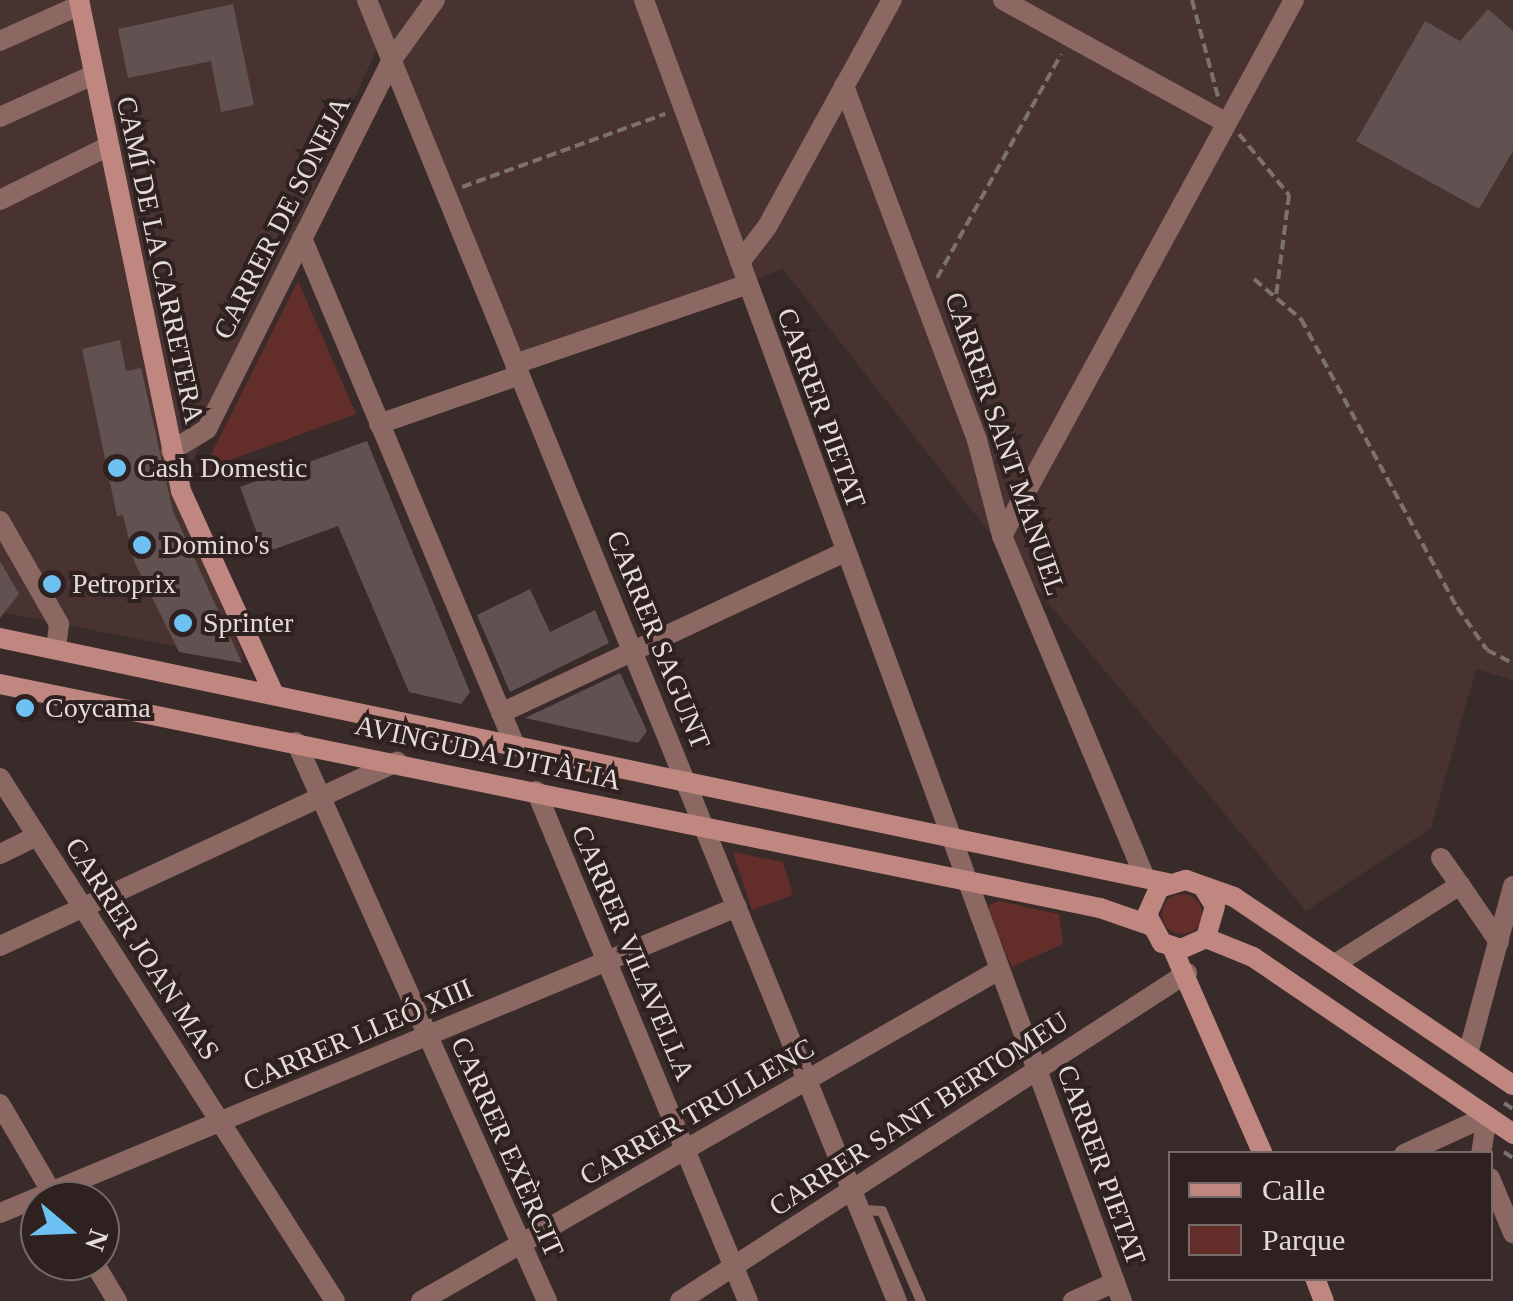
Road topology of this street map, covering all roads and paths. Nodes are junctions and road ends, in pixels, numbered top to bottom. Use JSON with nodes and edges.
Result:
{"nodes":[{"id":1,"x":366,"y":0,"type":"edge"},
{"id":2,"x":434,"y":0,"type":"edge"},
{"id":3,"x":644,"y":0,"type":"edge"},
{"id":4,"x":892,"y":0,"type":"edge"},
{"id":5,"x":1004,"y":0,"type":"edge"},
{"id":6,"x":1192,"y":0,"type":"edge"},
{"id":7,"x":1294,"y":0,"type":"edge"},
{"id":8,"x":79,"y":2,"type":"edge"},
{"id":9,"x":1070,"y":37,"type":"junction"},
{"id":10,"x":0,"y":42,"type":"edge"},
{"id":11,"x":391,"y":60,"type":"junction"},
{"id":12,"x":93,"y":75,"type":"junction"},
{"id":13,"x":844,"y":86,"type":"junction"},
{"id":14,"x":683,"y":107,"type":"junction"},
{"id":15,"x":0,"y":118,"type":"edge"},
{"id":16,"x":1225,"y":122,"type":"junction"},
{"id":17,"x":107,"y":147,"type":"junction"},
{"id":18,"x":446,"y":193,"type":"junction"},
{"id":19,"x":0,"y":200,"type":"edge"},
{"id":20,"x":302,"y":238,"type":"junction"},
{"id":21,"x":740,"y":262,"type":"junction"},
{"id":22,"x":1254,"y":279,"type":"dead end"},
{"id":23,"x":748,"y":284,"type":"junction"},
{"id":24,"x":925,"y":298,"type":"junction"},
{"id":25,"x":1276,"y":298,"type":"junction"},
{"id":26,"x":517,"y":369,"type":"junction"},
{"id":27,"x":379,"y":424,"type":"junction"},
{"id":28,"x":171,"y":451,"type":"junction"},
{"id":29,"x":0,"y":521,"type":"edge"},
{"id":30,"x":1002,"y":536,"type":"junction"},
{"id":31,"x":843,"y":553,"type":"junction"},
{"id":32,"x":0,"y":638,"type":"edge"},
{"id":33,"x":56,"y":648,"type":"junction"},
{"id":34,"x":632,"y":652,"type":"junction"},
{"id":35,"x":1513,"y":664,"type":"edge"},
{"id":36,"x":0,"y":684,"type":"edge"},
{"id":37,"x":273,"y":692,"type":"junction"},
{"id":38,"x":501,"y":713,"type":"junction"},
{"id":39,"x":296,"y":742,"type":"junction"},
{"id":40,"x":514,"y":743,"type":"junction"},
{"id":41,"x":397,"y":762,"type":"junction"},
{"id":42,"x":0,"y":778,"type":"edge"},
{"id":43,"x":685,"y":778,"type":"junction"},
{"id":44,"x":536,"y":791,"type":"junction"},
{"id":45,"x":320,"y":798,"type":"junction"},
{"id":46,"x":703,"y":826,"type":"junction"},
{"id":47,"x":948,"y":833,"type":"junction"},
{"id":48,"x":37,"y":836,"type":"junction"},
{"id":49,"x":0,"y":854,"type":"edge"},
{"id":50,"x":1441,"y":858,"type":"dead end"},
{"id":51,"x":1143,"y":873,"type":"junction"},
{"id":52,"x":964,"y":880,"type":"junction"},
{"id":53,"x":1168,"y":883,"type":"junction"},
{"id":54,"x":1460,"y":885,"type":"junction"},
{"id":55,"x":1203,"y":887,"type":"junction"},
{"id":56,"x":1512,"y":894,"type":"edge"},
{"id":57,"x":83,"y":907,"type":"junction"},
{"id":58,"x":737,"y":908,"type":"junction"},
{"id":59,"x":1148,"y":925,"type":"junction"},
{"id":60,"x":1206,"y":938,"type":"junction"},
{"id":61,"x":1499,"y":942,"type":"junction"},
{"id":62,"x":0,"y":946,"type":"edge"},
{"id":63,"x":1172,"y":948,"type":"junction"},
{"id":64,"x":606,"y":962,"type":"junction"},
{"id":65,"x":1335,"y":964,"type":"junction"},
{"id":66,"x":999,"y":970,"type":"junction"},
{"id":67,"x":1188,"y":972,"type":"junction"},
{"id":68,"x":427,"y":1036,"type":"junction"},
{"id":69,"x":1468,"y":1054,"type":"junction"},
{"id":70,"x":1036,"y":1070,"type":"junction"},
{"id":71,"x":807,"y":1080,"type":"junction"},
{"id":72,"x":1513,"y":1085,"type":"edge"},
{"id":73,"x":0,"y":1104,"type":"edge"},
{"id":74,"x":1487,"y":1116,"type":"junction"},
{"id":75,"x":220,"y":1122,"type":"junction"},
{"id":76,"x":1513,"y":1134,"type":"edge"},
{"id":77,"x":685,"y":1150,"type":"junction"},
{"id":78,"x":1262,"y":1151,"type":"edge"},
{"id":79,"x":1411,"y":1151,"type":"edge"},
{"id":80,"x":1481,"y":1151,"type":"edge"},
{"id":81,"x":46,"y":1181,"type":"edge"},
{"id":82,"x":88,"y":1181,"type":"edge"},
{"id":83,"x":1501,"y":1187,"type":"edge"},
{"id":84,"x":856,"y":1200,"type":"junction"},
{"id":85,"x":1513,"y":1233,"type":"edge"},
{"id":86,"x":521,"y":1244,"type":"junction"},
{"id":87,"x":734,"y":1266,"type":"junction"},
{"id":88,"x":1119,"y":1291,"type":"edge"},
{"id":89,"x":335,"y":1301,"type":"edge"},
{"id":90,"x":422,"y":1301,"type":"edge"},
{"id":91,"x":546,"y":1301,"type":"edge"},
{"id":92,"x":680,"y":1301,"type":"edge"},
{"id":93,"x":748,"y":1301,"type":"edge"},
{"id":94,"x":897,"y":1301,"type":"edge"},
{"id":95,"x":921,"y":1301,"type":"edge"},
{"id":96,"x":1073,"y":1301,"type":"edge"}],
"edges":[{"from":1,"to":11,"type":"street","name":"CARRER SAGUNT"},
{"from":2,"to":11,"type":"street","name":"CARRER DE SONEJA"},
{"from":3,"to":14,"type":"street","name":"CARRER PIETAT"},
{"from":4,"to":13,"type":"street"},
{"from":5,"to":9,"type":"street"},
{"from":6,"to":16,"type":"path"},
{"from":7,"to":16,"type":"street"},
{"from":8,"to":10,"type":"street"},
{"from":8,"to":12,"type":"main road","name":"CAMÍ DE LA CARRETERA"},
{"from":9,"to":16,"type":"street"},
{"from":9,"to":24,"type":"path"},
{"from":11,"to":18,"type":"street","name":"CARRER SAGUNT"},
{"from":11,"to":20,"type":"street","name":"CARRER DE SONEJA"},
{"from":12,"to":15,"type":"street"},
{"from":12,"to":17,"type":"main road","name":"CAMÍ DE LA CARRETERA"},
{"from":13,"to":21,"type":"street"},
{"from":13,"to":24,"type":"street","name":"CARRER SANT MANUEL"},
{"from":14,"to":18,"type":"path"},
{"from":14,"to":21,"type":"street","name":"CARRER PIETAT"},
{"from":16,"to":25,"type":"path"},
{"from":16,"to":30,"type":"street"},
{"from":17,"to":19,"type":"street"},
{"from":17,"to":28,"type":"main road","name":"CAMÍ DE LA CARRETERA"},
{"from":18,"to":26,"type":"street","name":"CARRER SAGUNT"},
{"from":20,"to":27,"type":"street"},
{"from":20,"to":28,"type":"street","name":"CARRER DE SONEJA"},
{"from":21,"to":23,"type":"street","name":"CARRER PIETAT"},
{"from":22,"to":25,"type":"path"},
{"from":23,"to":26,"type":"street"},
{"from":23,"to":31,"type":"street","name":"CARRER PIETAT"},
{"from":24,"to":30,"type":"street","name":"CARRER SANT MANUEL"},
{"from":25,"to":35,"type":"path"},
{"from":26,"to":27,"type":"street"},
{"from":26,"to":34,"type":"street","name":"CARRER SAGUNT"},
{"from":27,"to":38,"type":"street"},
{"from":28,"to":37,"type":"main road","name":"CAMÍ DE LA CARRETERA"},
{"from":29,"to":33,"type":"street"},
{"from":30,"to":51,"type":"street","name":"CARRER SANT MANUEL"},
{"from":31,"to":34,"type":"street"},
{"from":31,"to":47,"type":"street","name":"CARRER PIETAT"},
{"from":32,"to":33,"type":"main road","name":"AVINGUDA D'ITÀLIA"},
{"from":33,"to":37,"type":"main road","name":"AVINGUDA D'ITÀLIA"},
{"from":34,"to":38,"type":"street"},
{"from":34,"to":43,"type":"street","name":"CARRER SAGUNT"},
{"from":36,"to":39,"type":"main road","name":"AVINGUDA D'ITÀLIA"},
{"from":37,"to":40,"type":"main road","name":"AVINGUDA D'ITÀLIA"},
{"from":38,"to":40,"type":"street"},
{"from":39,"to":41,"type":"main road","name":"AVINGUDA D'ITÀLIA"},
{"from":39,"to":45,"type":"street","name":"CARRER EXÈRCIT"},
{"from":40,"to":43,"type":"main road","name":"AVINGUDA D'ITÀLIA"},
{"from":41,"to":44,"type":"main road","name":"AVINGUDA D'ITÀLIA"},
{"from":41,"to":45,"type":"street"},
{"from":42,"to":48,"type":"street","name":"CARRER JOAN MAS"},
{"from":43,"to":46,"type":"street","name":"CARRER SAGUNT"},
{"from":43,"to":47,"type":"main road","name":"AVINGUDA D'ITÀLIA"},
{"from":44,"to":46,"type":"main road","name":"AVINGUDA D'ITÀLIA"},
{"from":44,"to":64,"type":"street","name":"CARRER VILAVELLA"},
{"from":45,"to":57,"type":"street"},
{"from":45,"to":68,"type":"street","name":"CARRER EXÈRCIT"},
{"from":46,"to":52,"type":"main road","name":"AVINGUDA D'ITÀLIA"},
{"from":46,"to":58,"type":"street","name":"CARRER SAGUNT"},
{"from":47,"to":51,"type":"main road","name":"AVINGUDA D'ITÀLIA"},
{"from":47,"to":52,"type":"street"},
{"from":48,"to":49,"type":"street"},
{"from":48,"to":57,"type":"street","name":"CARRER JOAN MAS"},
{"from":50,"to":54,"type":"street"},
{"from":51,"to":53,"type":"main road","name":"AVINGUDA D'ITÀLIA"},
{"from":52,"to":59,"type":"main road","name":"AVINGUDA D'ITÀLIA"},
{"from":52,"to":66,"type":"street","name":"CARRER PIETAT"},
{"from":53,"to":55,"type":"main road"},
{"from":53,"to":59,"type":"main road"},
{"from":54,"to":61,"type":"street"},
{"from":54,"to":65,"type":"street"},
{"from":55,"to":60,"type":"main road"},
{"from":55,"to":65,"type":"main road"},
{"from":56,"to":61,"type":"street"},
{"from":57,"to":62,"type":"street"},
{"from":57,"to":75,"type":"street","name":"CARRER JOAN MAS"},
{"from":58,"to":64,"type":"street","name":"CARRER LLEÓ XIII"},
{"from":58,"to":71,"type":"street","name":"CARRER SAGUNT"},
{"from":59,"to":63,"type":"main road"},
{"from":60,"to":63,"type":"main road"},
{"from":60,"to":74,"type":"main road"},
{"from":61,"to":69,"type":"street"},
{"from":63,"to":67,"type":"main road"},
{"from":64,"to":68,"type":"street","name":"CARRER LLEÓ XIII"},
{"from":64,"to":77,"type":"street","name":"CARRER VILAVELLA"},
{"from":65,"to":69,"type":"main road"},
{"from":66,"to":70,"type":"street","name":"CARRER PIETAT"},
{"from":66,"to":71,"type":"street","name":"CARRER TRULLENC"},
{"from":67,"to":70,"type":"street","name":"CARRER SANT BERTOMEU"},
{"from":67,"to":78,"type":"main road"},
{"from":68,"to":75,"type":"street","name":"CARRER LLEÓ XIII"},
{"from":68,"to":86,"type":"street","name":"CARRER EXÈRCIT"},
{"from":69,"to":72,"type":"main road"},
{"from":70,"to":84,"type":"street","name":"CARRER SANT BERTOMEU"},
{"from":70,"to":88,"type":"street","name":"CARRER PIETAT"},
{"from":71,"to":77,"type":"street","name":"CARRER TRULLENC"},
{"from":71,"to":84,"type":"street","name":"CARRER SAGUNT"},
{"from":73,"to":81,"type":"street"},
{"from":74,"to":76,"type":"main road"},
{"from":74,"to":79,"type":"street"},
{"from":74,"to":80,"type":"street"},
{"from":75,"to":82,"type":"street","name":"CARRER LLEÓ XIII"},
{"from":75,"to":89,"type":"street","name":"CARRER JOAN MAS"},
{"from":77,"to":86,"type":"street","name":"CARRER TRULLENC"},
{"from":77,"to":87,"type":"street","name":"CARRER VILAVELLA"},
{"from":83,"to":85,"type":"street"},
{"from":84,"to":87,"type":"street","name":"CARRER SANT BERTOMEU"},
{"from":84,"to":94,"type":"street","name":"CARRER SAGUNT"},
{"from":84,"to":95,"type":"lane"},
{"from":86,"to":90,"type":"street","name":"CARRER TRULLENC"},
{"from":86,"to":91,"type":"street","name":"CARRER EXÈRCIT"},
{"from":87,"to":92,"type":"street","name":"CARRER SANT BERTOMEU"},
{"from":87,"to":93,"type":"street","name":"CARRER VILAVELLA"},
{"from":88,"to":96,"type":"street"}]}
